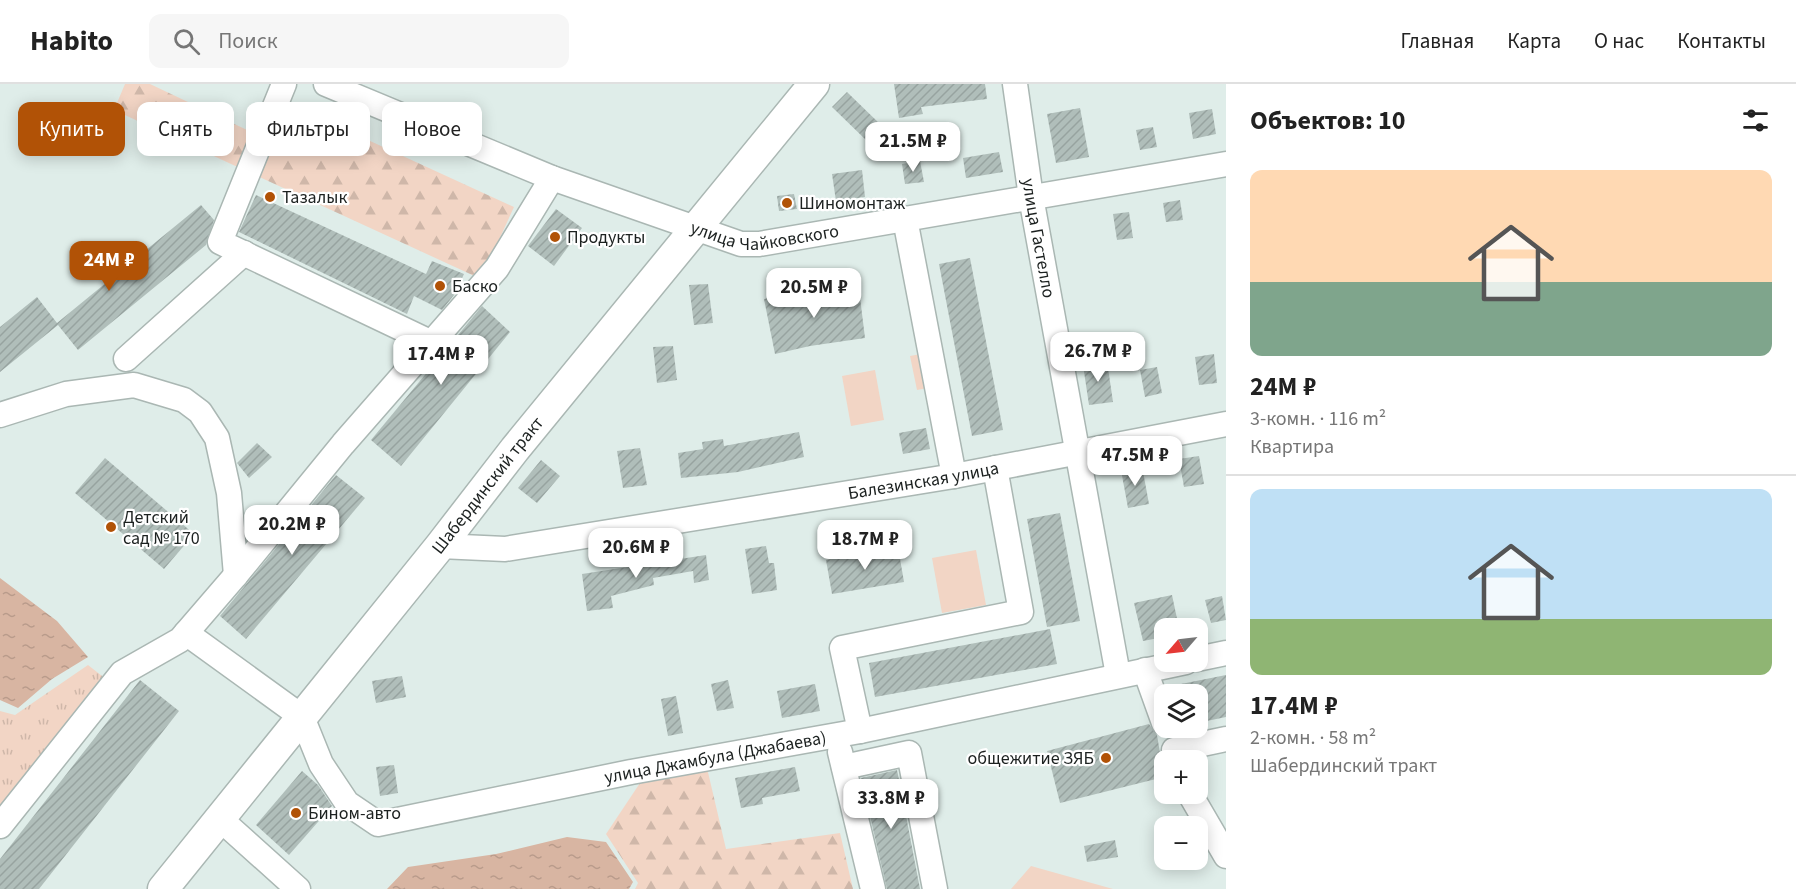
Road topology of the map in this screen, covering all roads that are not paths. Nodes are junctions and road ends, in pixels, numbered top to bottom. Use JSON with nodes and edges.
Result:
{"nodes":[{"id":1,"x":284,"y":84,"type":"edge"},
{"id":2,"x":814,"y":84,"type":"edge"},
{"id":3,"x":1015,"y":84,"type":"edge"},
{"id":4,"x":333,"y":86,"type":"edge"},
{"id":5,"x":1226,"y":164,"type":"edge"},
{"id":6,"x":552,"y":178,"type":"junction"},
{"id":7,"x":1031,"y":197,"type":"junction"},
{"id":8,"x":905,"y":219,"type":"junction"},
{"id":9,"x":698,"y":228,"type":"junction"},
{"id":10,"x":244,"y":253,"type":"junction"},
{"id":11,"x":432,"y":343,"type":"junction"},
{"id":12,"x":126,"y":359,"type":"dead end"},
{"id":13,"x":0,"y":415,"type":"edge"},
{"id":14,"x":1226,"y":424,"type":"edge"},
{"id":15,"x":1076,"y":453,"type":"junction"},
{"id":16,"x":995,"y":468,"type":"junction"},
{"id":17,"x":954,"y":476,"type":"junction"},
{"id":18,"x":440,"y":546,"type":"junction"},
{"id":19,"x":236,"y":575,"type":"junction"},
{"id":20,"x":186,"y":633,"type":"junction"},
{"id":21,"x":1226,"y":654,"type":"edge"},
{"id":22,"x":1208,"y":657,"type":"edge"},
{"id":23,"x":1154,"y":668,"type":"edge"},
{"id":24,"x":1145,"y":670,"type":"junction"},
{"id":25,"x":1118,"y":675,"type":"junction"},
{"id":26,"x":1154,"y":695,"type":"edge"},
{"id":27,"x":302,"y":717,"type":"junction"},
{"id":28,"x":860,"y":731,"type":"junction"},
{"id":29,"x":836,"y":735,"type":"junction"},
{"id":30,"x":1226,"y":739,"type":"edge"},
{"id":31,"x":1172,"y":746,"type":"edge"},
{"id":32,"x":844,"y":767,"type":"junction"},
{"id":33,"x":1196,"y":804,"type":"edge"},
{"id":34,"x":219,"y":818,"type":"junction"},
{"id":35,"x":0,"y":826,"type":"edge"},
{"id":36,"x":1226,"y":856,"type":"edge"},
{"id":37,"x":163,"y":889,"type":"edge"},
{"id":38,"x":298,"y":889,"type":"edge"},
{"id":39,"x":873,"y":889,"type":"edge"},
{"id":40,"x":935,"y":889,"type":"edge"}],
"edges":[{"from":1,"to":10,"type":"street"},
{"from":2,"to":9,"type":"main road","name":"Шабердинский тракт"},
{"from":3,"to":7,"type":"street","name":"улица Гастелло"},
{"from":4,"to":6,"type":"street","name":"улица Чайковского"},
{"from":5,"to":7,"type":"street","name":"улица Чайковского"},
{"from":6,"to":9,"type":"street","name":"улица Чайковского"},
{"from":6,"to":11,"type":"street"},
{"from":7,"to":8,"type":"street","name":"улица Чайковского"},
{"from":7,"to":15,"type":"street","name":"улица Гастелло"},
{"from":8,"to":9,"type":"street","name":"улица Чайковского"},
{"from":8,"to":17,"type":"street"},
{"from":9,"to":18,"type":"main road","name":"Шабердинский тракт"},
{"from":10,"to":11,"type":"street"},
{"from":10,"to":12,"type":"street"},
{"from":11,"to":19,"type":"street"},
{"from":13,"to":19,"type":"street"},
{"from":14,"to":15,"type":"street","name":"Балезинская улица"},
{"from":15,"to":16,"type":"street","name":"Балезинская улица"},
{"from":15,"to":25,"type":"street","name":"улица Гастелло"},
{"from":16,"to":17,"type":"street","name":"Балезинская улица"},
{"from":16,"to":28,"type":"street"},
{"from":17,"to":18,"type":"street","name":"Балезинская улица"},
{"from":18,"to":27,"type":"main road","name":"Шабердинский тракт"},
{"from":19,"to":20,"type":"street"},
{"from":20,"to":27,"type":"street"},
{"from":20,"to":35,"type":"street"},
{"from":21,"to":22,"type":"street"},
{"from":23,"to":24,"type":"street","name":"улица Джамбула (Джабаева)"},
{"from":24,"to":25,"type":"street","name":"улица Джамбула (Джабаева)"},
{"from":24,"to":26,"type":"street"},
{"from":25,"to":28,"type":"street","name":"улица Джамбула (Джабаева)"},
{"from":27,"to":29,"type":"street","name":"улица Джамбула (Джабаева)"},
{"from":27,"to":34,"type":"main road","name":"Шабердинский тракт"},
{"from":28,"to":29,"type":"street","name":"улица Джамбула (Джабаева)"},
{"from":29,"to":32,"type":"street"},
{"from":30,"to":31,"type":"street"},
{"from":32,"to":39,"type":"street"},
{"from":32,"to":40,"type":"street"},
{"from":33,"to":36,"type":"street"},
{"from":34,"to":37,"type":"main road","name":"Шабердинский тракт"},
{"from":34,"to":38,"type":"street"}]}
